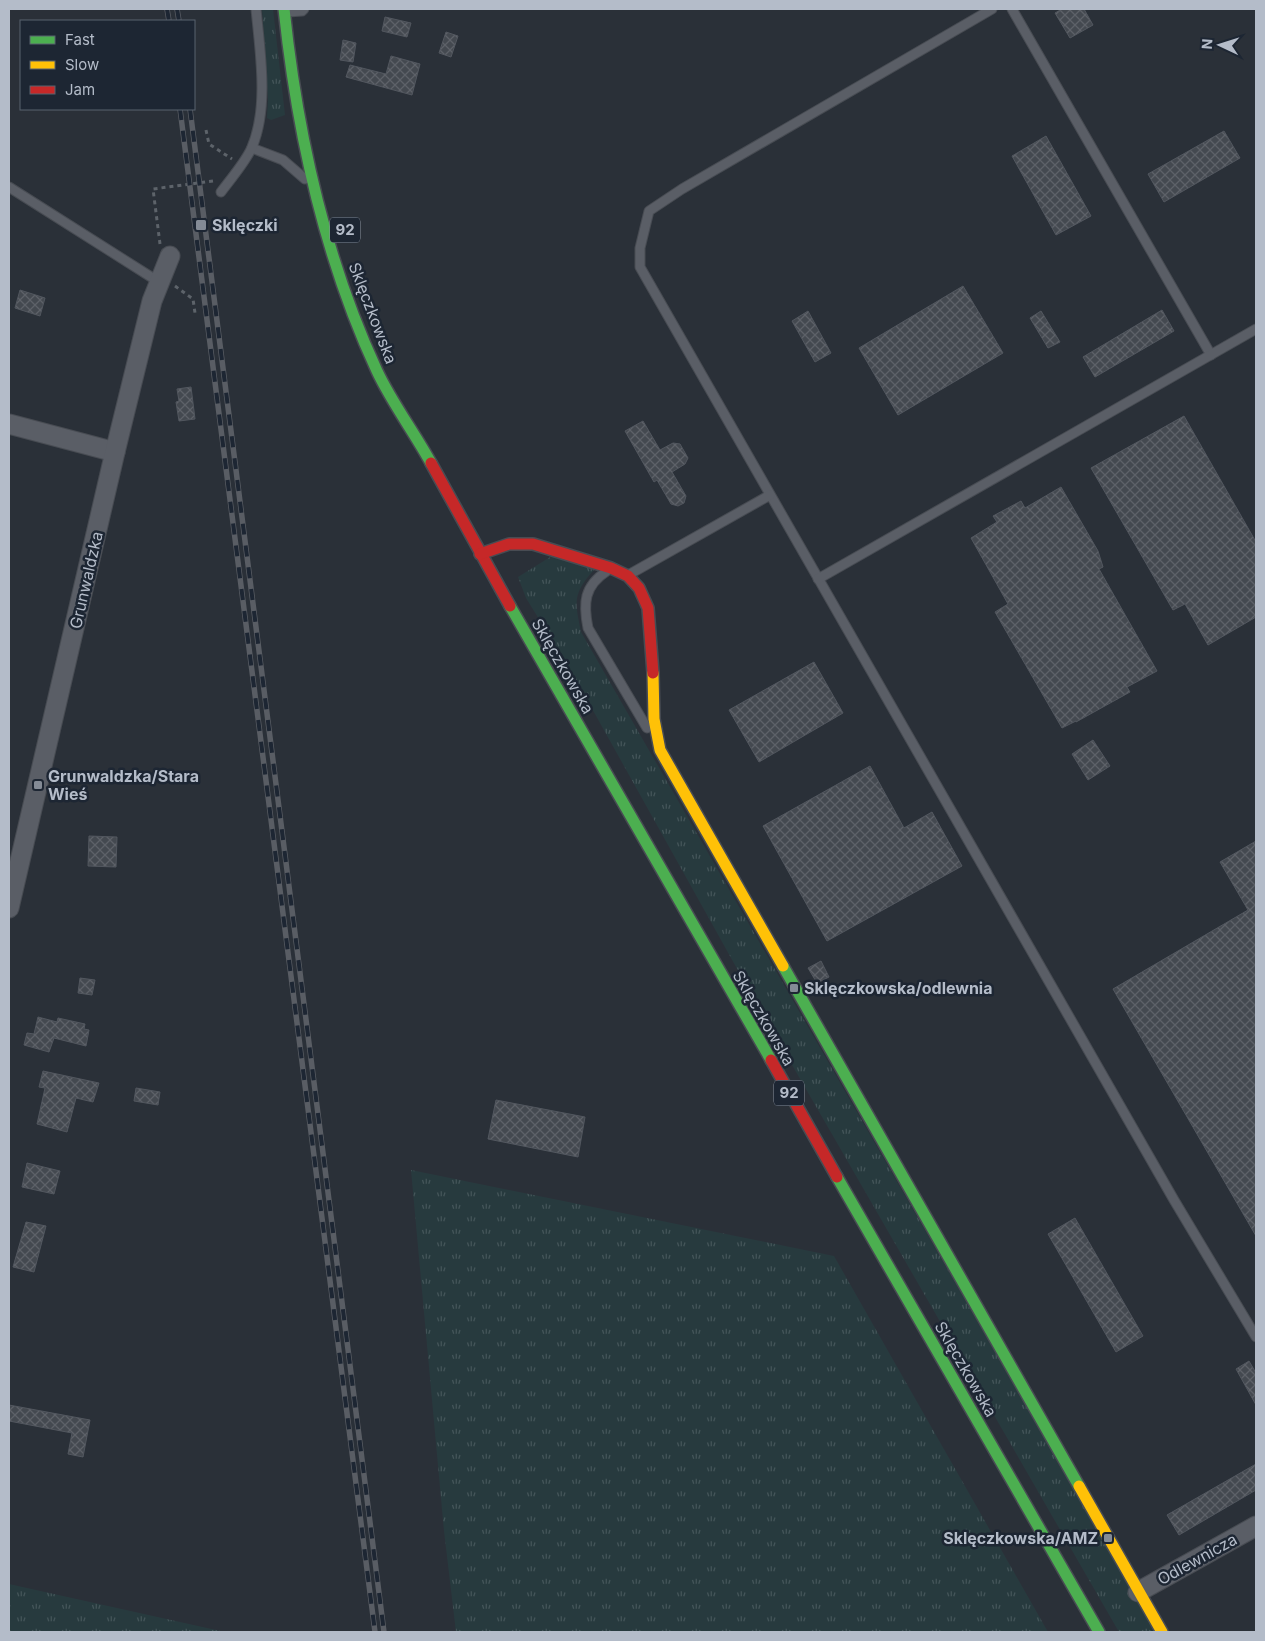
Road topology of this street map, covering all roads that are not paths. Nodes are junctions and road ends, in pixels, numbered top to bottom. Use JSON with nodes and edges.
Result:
{"nodes":[{"id":1,"x":256,"y":9,"type":"edge"},
{"id":2,"x":992,"y":9,"type":"edge"},
{"id":3,"x":1012,"y":9,"type":"edge"},
{"id":4,"x":284,"y":10,"type":"edge"},
{"id":5,"x":303,"y":12,"type":"edge"},
{"id":6,"x":252,"y":148,"type":"junction"},
{"id":7,"x":9,"y":187,"type":"edge"},
{"id":8,"x":316,"y":189,"type":"junction"},
{"id":9,"x":221,"y":192,"type":"dead end"},
{"id":10,"x":170,"y":256,"type":"dead end"},
{"id":11,"x":161,"y":279,"type":"junction"},
{"id":12,"x":1256,"y":329,"type":"edge"},
{"id":13,"x":1211,"y":355,"type":"junction"},
{"id":14,"x":406,"y":398,"type":"dead end"},
{"id":15,"x":9,"y":424,"type":"edge"},
{"id":16,"x":420,"y":443,"type":"junction"},
{"id":17,"x":115,"y":452,"type":"junction"},
{"id":18,"x":770,"y":495,"type":"junction"},
{"id":19,"x":480,"y":554,"type":"junction"},
{"id":20,"x":612,"y":568,"type":"junction"},
{"id":21,"x":628,"y":576,"type":"junction"},
{"id":22,"x":818,"y":579,"type":"junction"},
{"id":23,"x":660,"y":750,"type":"junction"},
{"id":24,"x":9,"y":908,"type":"edge"},
{"id":25,"x":1256,"y":1337,"type":"edge"},
{"id":26,"x":1256,"y":1526,"type":"edge"},
{"id":27,"x":1138,"y":1592,"type":"junction"},
{"id":28,"x":1099,"y":1632,"type":"edge"},
{"id":29,"x":1162,"y":1632,"type":"edge"}],
"edges":[{"from":1,"to":6,"type":"lane"},
{"from":2,"to":18,"type":"lane"},
{"from":3,"to":13,"type":"lane"},
{"from":4,"to":5,"type":"lane"},
{"from":4,"to":8,"type":"main road","name":"Sklęczkowska","number":"92"},
{"from":6,"to":8,"type":"lane"},
{"from":6,"to":9,"type":"lane"},
{"from":7,"to":11,"type":"lane"},
{"from":8,"to":16,"type":"main road","name":"Sklęczkowska","number":"92"},
{"from":10,"to":11,"type":"street","name":"Grunwaldzka"},
{"from":11,"to":17,"type":"street","name":"Grunwaldzka"},
{"from":12,"to":13,"type":"lane"},
{"from":13,"to":22,"type":"lane"},
{"from":14,"to":16,"type":"main road","name":"Sklęczkowska","number":"92"},
{"from":15,"to":17,"type":"street"},
{"from":16,"to":19,"type":"main road","name":"Sklęczkowska","number":"92"},
{"from":17,"to":24,"type":"street","name":"Grunwaldzka"},
{"from":18,"to":21,"type":"lane"},
{"from":18,"to":22,"type":"lane"},
{"from":19,"to":20,"type":"main road"},
{"from":19,"to":28,"type":"main road","name":"Sklęczkowska","number":"92"},
{"from":20,"to":21,"type":"main road"},
{"from":20,"to":23,"type":"lane"},
{"from":21,"to":23,"type":"main road"},
{"from":22,"to":25,"type":"lane"},
{"from":23,"to":27,"type":"main road"},
{"from":26,"to":27,"type":"street","name":"Odlewnicza"},
{"from":27,"to":29,"type":"main road"}]}
